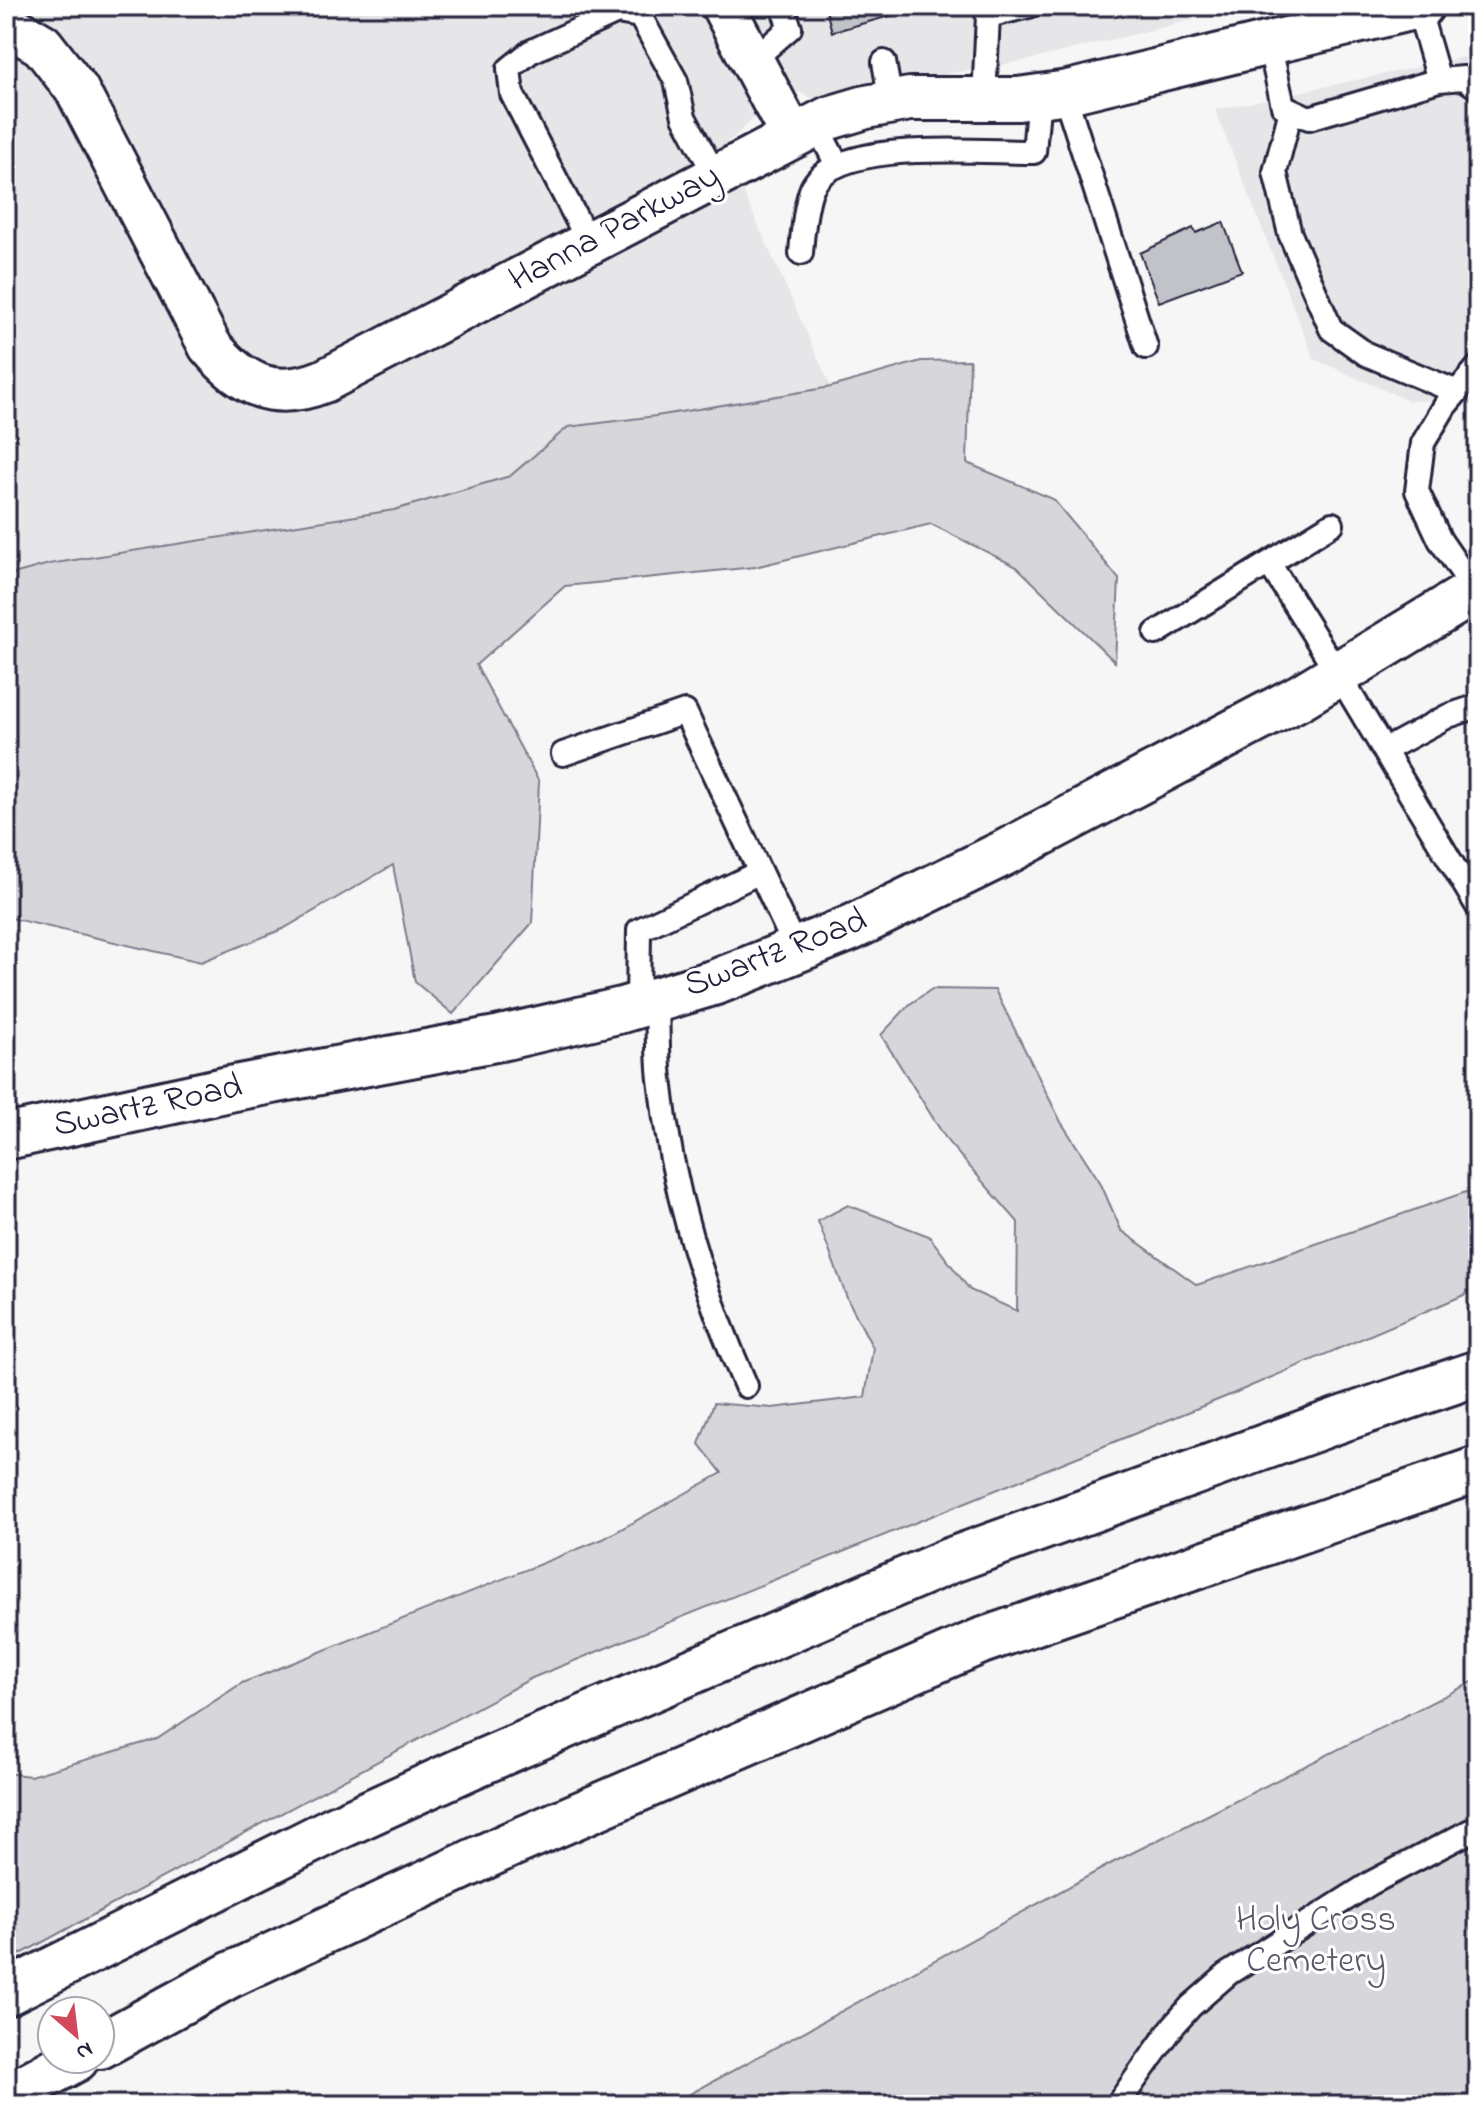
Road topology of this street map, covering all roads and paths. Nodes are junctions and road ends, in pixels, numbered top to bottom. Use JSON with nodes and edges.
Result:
{"nodes":[{"id":1,"x":723,"y":6,"type":"edge"},
{"id":2,"x":782,"y":6,"type":"edge"},
{"id":3,"x":1029,"y":6,"type":"edge"},
{"id":4,"x":1420,"y":6,"type":"edge"},
{"id":5,"x":986,"y":11,"type":"edge"},
{"id":6,"x":6,"y":24,"type":"edge"},
{"id":7,"x":1269,"y":43,"type":"junction"},
{"id":8,"x":752,"y":61,"type":"junction"},
{"id":9,"x":1439,"y":80,"type":"junction"},
{"id":10,"x":1478,"y":88,"type":"edge"},
{"id":11,"x":1051,"y":94,"type":"junction"},
{"id":12,"x":984,"y":98,"type":"junction"},
{"id":13,"x":1291,"y":110,"type":"junction"},
{"id":14,"x":804,"y":130,"type":"junction"},
{"id":15,"x":837,"y":165,"type":"junction"},
{"id":16,"x":716,"y":177,"type":"junction"},
{"id":17,"x":589,"y":243,"type":"junction"},
{"id":18,"x":801,"y":253,"type":"dead end"},
{"id":19,"x":1146,"y":347,"type":"dead end"},
{"id":20,"x":1478,"y":367,"type":"edge"},
{"id":21,"x":1457,"y":392,"type":"junction"},
{"id":22,"x":1332,"y":524,"type":"dead end"},
{"id":23,"x":1269,"y":563,"type":"junction"},
{"id":24,"x":1476,"y":590,"type":"edge"},
{"id":25,"x":1156,"y":633,"type":"dead end"},
{"id":26,"x":1339,"y":675,"type":"junction"},
{"id":27,"x":1478,"y":706,"type":"edge"},
{"id":28,"x":1385,"y":750,"type":"junction"},
{"id":29,"x":563,"y":754,"type":"dead end"},
{"id":30,"x":760,"y":872,"type":"junction"},
{"id":31,"x":1478,"y":907,"type":"edge"},
{"id":32,"x":796,"y":949,"type":"junction"},
{"id":33,"x":647,"y":1002,"type":"junction"},
{"id":34,"x":6,"y":1137,"type":"edge"},
{"id":35,"x":1478,"y":1373,"type":"edge"},
{"id":36,"x":746,"y":1386,"type":"dead end"},
{"id":37,"x":1478,"y":1469,"type":"edge"},
{"id":38,"x":1478,"y":1827,"type":"edge"},
{"id":39,"x":6,"y":1993,"type":"edge"},
{"id":40,"x":116,"y":2037,"type":"edge"},
{"id":41,"x":47,"y":2075,"type":"edge"},
{"id":42,"x":6,"y":2097,"type":"edge"},
{"id":43,"x":1117,"y":2105,"type":"edge"}],
"edges":[{"from":1,"to":8,"type":"street"},
{"from":2,"to":8,"type":"lane"},
{"from":3,"to":5,"type":"lane"},
{"from":4,"to":7,"type":"street","name":"Hanna Parkway"},
{"from":4,"to":9,"type":"lane"},
{"from":5,"to":12,"type":"lane"},
{"from":6,"to":17,"type":"street","name":"Hanna Parkway"},
{"from":7,"to":11,"type":"street","name":"Hanna Parkway"},
{"from":7,"to":13,"type":"lane"},
{"from":8,"to":14,"type":"street"},
{"from":9,"to":10,"type":"lane"},
{"from":9,"to":13,"type":"lane"},
{"from":11,"to":12,"type":"street","name":"Hanna Parkway"},
{"from":11,"to":15,"type":"lane"},
{"from":11,"to":19,"type":"lane"},
{"from":12,"to":14,"type":"street","name":"Hanna Parkway"},
{"from":13,"to":21,"type":"lane"},
{"from":14,"to":15,"type":"lane"},
{"from":14,"to":16,"type":"street","name":"Hanna Parkway"},
{"from":15,"to":18,"type":"lane"},
{"from":16,"to":17,"type":"street","name":"Hanna Parkway"},
{"from":16,"to":17,"type":"lane"},
{"from":20,"to":21,"type":"lane"},
{"from":21,"to":24,"type":"lane"},
{"from":22,"to":23,"type":"lane"},
{"from":23,"to":25,"type":"lane"},
{"from":23,"to":26,"type":"lane"},
{"from":24,"to":26,"type":"main road","name":"Swartz Road"},
{"from":26,"to":28,"type":"lane"},
{"from":26,"to":32,"type":"main road","name":"Swartz Road"},
{"from":27,"to":28,"type":"lane"},
{"from":28,"to":31,"type":"lane"},
{"from":29,"to":30,"type":"lane"},
{"from":30,"to":32,"type":"lane"},
{"from":30,"to":33,"type":"lane"},
{"from":32,"to":33,"type":"main road","name":"Swartz Road"},
{"from":33,"to":34,"type":"main road","name":"Swartz Road"},
{"from":33,"to":36,"type":"lane"},
{"from":35,"to":39,"type":"main road"},
{"from":37,"to":40,"type":"main road"},
{"from":38,"to":43,"type":"lane"},
{"from":41,"to":42,"type":"main road"}]}
